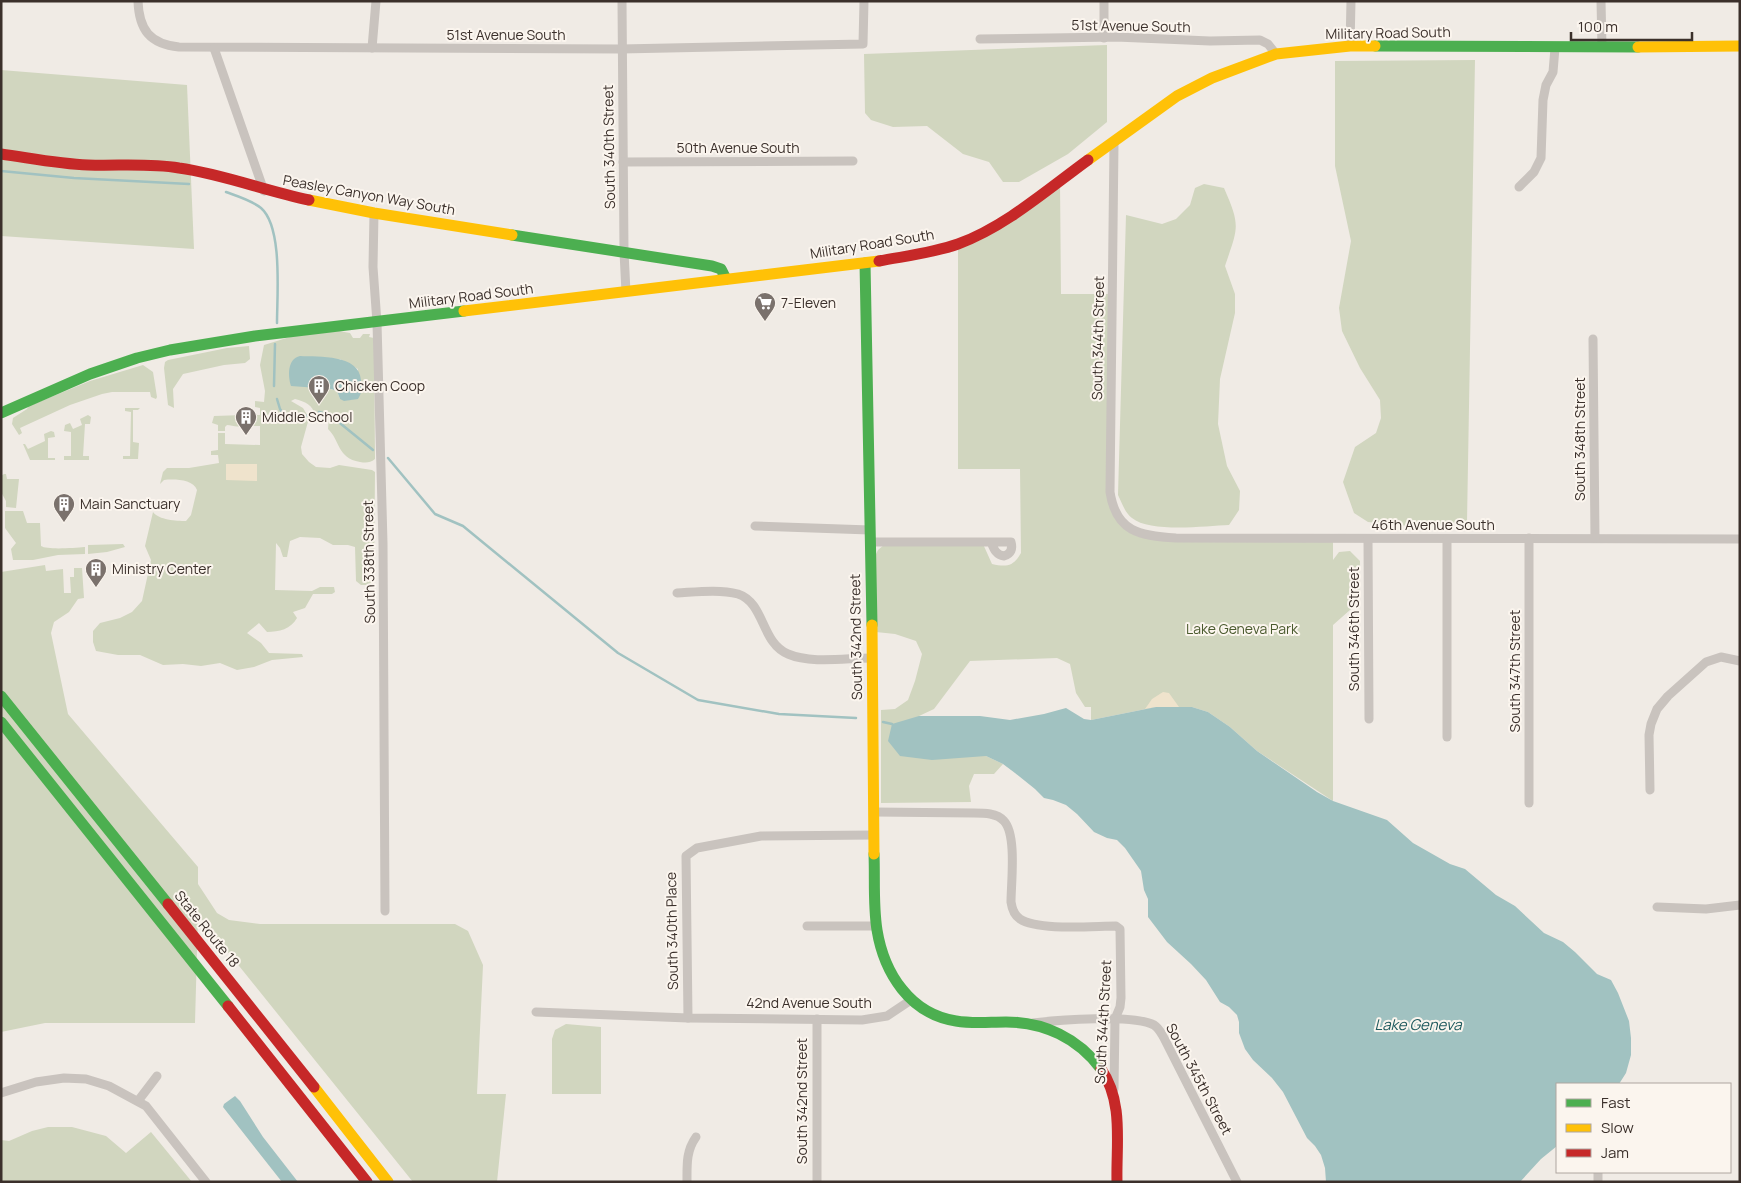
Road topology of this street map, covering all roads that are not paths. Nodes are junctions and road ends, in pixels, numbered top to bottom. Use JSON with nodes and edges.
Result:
{"nodes":[{"id":1,"x":138,"y":1,"type":"edge"},
{"id":2,"x":376,"y":1,"type":"edge"},
{"id":3,"x":622,"y":1,"type":"edge"},
{"id":4,"x":864,"y":1,"type":"edge"},
{"id":5,"x":1104,"y":1,"type":"edge"},
{"id":6,"x":1351,"y":1,"type":"edge"},
{"id":7,"x":1601,"y":1,"type":"edge"},
{"id":8,"x":1104,"y":38,"type":"junction"},
{"id":9,"x":980,"y":39,"type":"dead end"},
{"id":10,"x":1350,"y":46,"type":"junction"},
{"id":11,"x":1740,"y":46,"type":"edge"},
{"id":12,"x":214,"y":48,"type":"junction"},
{"id":13,"x":372,"y":48,"type":"junction"},
{"id":14,"x":1555,"y":48,"type":"junction"},
{"id":15,"x":1602,"y":48,"type":"junction"},
{"id":16,"x":621,"y":49,"type":"junction"},
{"id":17,"x":1276,"y":54,"type":"junction"},
{"id":18,"x":1114,"y":143,"type":"junction"},
{"id":19,"x":1,"y":154,"type":"edge"},
{"id":20,"x":853,"y":161,"type":"dead end"},
{"id":21,"x":623,"y":162,"type":"junction"},
{"id":22,"x":1519,"y":187,"type":"dead end"},
{"id":23,"x":264,"y":191,"type":"junction"},
{"id":24,"x":374,"y":213,"type":"junction"},
{"id":25,"x":624,"y":252,"type":"junction"},
{"id":26,"x":865,"y":263,"type":"junction"},
{"id":27,"x":726,"y":279,"type":"junction"},
{"id":28,"x":626,"y":292,"type":"junction"},
{"id":29,"x":377,"y":323,"type":"junction"},
{"id":30,"x":1593,"y":339,"type":"dead end"},
{"id":31,"x":1,"y":413,"type":"edge"},
{"id":32,"x":755,"y":526,"type":"dead end"},
{"id":33,"x":1128,"y":527,"type":"joint"},
{"id":34,"x":871,"y":536,"type":"junction"},
{"id":35,"x":1529,"y":538,"type":"junction"},
{"id":36,"x":1595,"y":538,"type":"junction"},
{"id":37,"x":1740,"y":538,"type":"edge"},
{"id":38,"x":1368,"y":539,"type":"junction"},
{"id":39,"x":1448,"y":539,"type":"junction"},
{"id":40,"x":991,"y":542,"type":"dead end"},
{"id":41,"x":677,"y":592,"type":"dead end"},
{"id":42,"x":871,"y":658,"type":"junction"},
{"id":43,"x":1740,"y":661,"type":"edge"},
{"id":44,"x":1,"y":696,"type":"edge"},
{"id":45,"x":1369,"y":719,"type":"dead end"},
{"id":46,"x":1,"y":722,"type":"edge"},
{"id":47,"x":1447,"y":737,"type":"dead end"},
{"id":48,"x":1650,"y":790,"type":"dead end"},
{"id":49,"x":1529,"y":803,"type":"dead end"},
{"id":50,"x":874,"y":812,"type":"junction"},
{"id":51,"x":874,"y":835,"type":"junction"},
{"id":52,"x":1740,"y":905,"type":"edge"},
{"id":53,"x":1657,"y":907,"type":"dead end"},
{"id":54,"x":385,"y":911,"type":"dead end"},
{"id":55,"x":807,"y":926,"type":"dead end"},
{"id":56,"x":876,"y":926,"type":"junction"},
{"id":57,"x":911,"y":1000,"type":"junction"},
{"id":58,"x":536,"y":1012,"type":"dead end"},
{"id":59,"x":688,"y":1018,"type":"junction"},
{"id":60,"x":1115,"y":1019,"type":"junction"},
{"id":61,"x":817,"y":1020,"type":"junction"},
{"id":62,"x":1026,"y":1024,"type":"junction"},
{"id":63,"x":157,"y":1076,"type":"dead end"},
{"id":64,"x":1,"y":1093,"type":"edge"},
{"id":65,"x":1114,"y":1093,"type":"junction"},
{"id":66,"x":138,"y":1101,"type":"junction"},
{"id":67,"x":696,"y":1137,"type":"dead end"},
{"id":68,"x":206,"y":1182,"type":"edge"},
{"id":69,"x":367,"y":1182,"type":"edge"},
{"id":70,"x":388,"y":1182,"type":"edge"},
{"id":71,"x":687,"y":1182,"type":"edge"},
{"id":72,"x":817,"y":1182,"type":"edge"},
{"id":73,"x":1117,"y":1182,"type":"edge"},
{"id":74,"x":1237,"y":1182,"type":"edge"}],
"edges":[{"from":1,"to":12,"type":"street","name":"51st Avenue South"},
{"from":2,"to":13,"type":"street"},
{"from":3,"to":16,"type":"street","name":"South 340th Street"},
{"from":4,"to":16,"type":"street","name":"51st Avenue South"},
{"from":5,"to":8,"type":"street"},
{"from":6,"to":10,"type":"street"},
{"from":7,"to":15,"type":"street"},
{"from":8,"to":9,"type":"street","name":"51st Avenue South"},
{"from":8,"to":17,"type":"street","name":"51st Avenue South"},
{"from":10,"to":14,"type":"main road","name":"Military Road South"},
{"from":10,"to":17,"type":"main road","name":"Military Road South"},
{"from":11,"to":15,"type":"main road","name":"Military Road South"},
{"from":12,"to":13,"type":"street","name":"51st Avenue South"},
{"from":12,"to":23,"type":"street"},
{"from":13,"to":16,"type":"street","name":"51st Avenue South"},
{"from":14,"to":15,"type":"main road","name":"Military Road South"},
{"from":14,"to":22,"type":"street"},
{"from":16,"to":21,"type":"street","name":"South 340th Street"},
{"from":17,"to":18,"type":"main road","name":"Military Road South"},
{"from":18,"to":26,"type":"main road","name":"Military Road South"},
{"from":18,"to":33,"type":"street","name":"South 344th Street"},
{"from":19,"to":23,"type":"main road","name":"Peasley Canyon Way South"},
{"from":20,"to":21,"type":"street","name":"50th Avenue South"},
{"from":21,"to":25,"type":"street","name":"South 340th Street"},
{"from":23,"to":24,"type":"main road","name":"Peasley Canyon Way South"},
{"from":24,"to":25,"type":"main road","name":"Peasley Canyon Way South"},
{"from":24,"to":29,"type":"street","name":"South 338th Street"},
{"from":25,"to":27,"type":"main road","name":"Peasley Canyon Way South"},
{"from":25,"to":28,"type":"street","name":"South 340th Street"},
{"from":26,"to":27,"type":"main road","name":"Military Road South"},
{"from":26,"to":34,"type":"main road","name":"South 342nd Street"},
{"from":27,"to":28,"type":"main road","name":"Military Road South"},
{"from":28,"to":29,"type":"main road","name":"Military Road South"},
{"from":29,"to":31,"type":"main road","name":"Military Road South"},
{"from":29,"to":54,"type":"street","name":"South 338th Street"},
{"from":30,"to":36,"type":"street","name":"South 348th Street"},
{"from":32,"to":34,"type":"street"},
{"from":33,"to":38,"type":"street","name":"46th Avenue South"},
{"from":34,"to":40,"type":"street"},
{"from":34,"to":42,"type":"main road","name":"South 342nd Street"},
{"from":35,"to":36,"type":"street","name":"46th Avenue South"},
{"from":35,"to":39,"type":"street","name":"46th Avenue South"},
{"from":35,"to":49,"type":"street","name":"South 347th Street"},
{"from":36,"to":37,"type":"street","name":"46th Avenue South"},
{"from":38,"to":39,"type":"street","name":"46th Avenue South"},
{"from":38,"to":45,"type":"street","name":"South 346th Street"},
{"from":39,"to":47,"type":"street"},
{"from":41,"to":42,"type":"street"},
{"from":42,"to":50,"type":"main road","name":"South 342nd Street"},
{"from":43,"to":48,"type":"street"},
{"from":44,"to":70,"type":"main road","name":"State Route 18"},
{"from":46,"to":69,"type":"main road"},
{"from":50,"to":51,"type":"main road","name":"South 342nd Street"},
{"from":50,"to":60,"type":"street","name":"South 344th Street"},
{"from":51,"to":56,"type":"main road","name":"South 342nd Street"},
{"from":51,"to":59,"type":"street","name":"South 340th Place"},
{"from":52,"to":53,"type":"street"},
{"from":55,"to":56,"type":"street"},
{"from":56,"to":57,"type":"main road","name":"South 342nd Street"},
{"from":57,"to":61,"type":"street","name":"42nd Avenue South"},
{"from":57,"to":62,"type":"main road"},
{"from":58,"to":59,"type":"street","name":"42nd Avenue South"},
{"from":59,"to":61,"type":"street","name":"42nd Avenue South"},
{"from":60,"to":62,"type":"street"},
{"from":60,"to":65,"type":"street","name":"South 344th Street"},
{"from":60,"to":74,"type":"street","name":"South 345th Street"},
{"from":61,"to":72,"type":"street","name":"South 342nd Street"},
{"from":62,"to":65,"type":"main road"},
{"from":63,"to":66,"type":"street"},
{"from":64,"to":66,"type":"street"},
{"from":65,"to":73,"type":"main road"},
{"from":66,"to":68,"type":"street"},
{"from":67,"to":71,"type":"street"}]}
